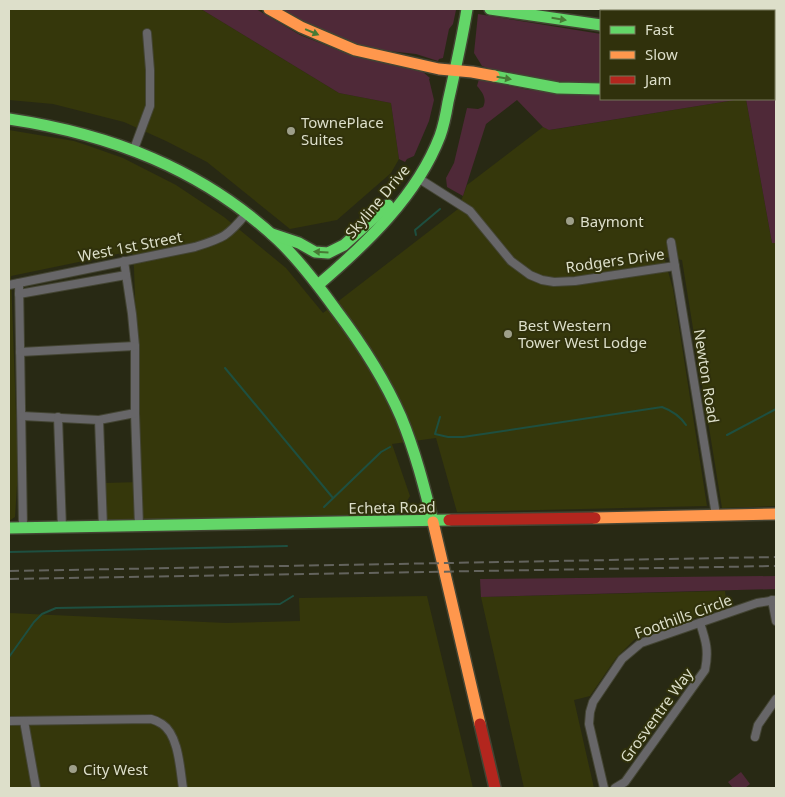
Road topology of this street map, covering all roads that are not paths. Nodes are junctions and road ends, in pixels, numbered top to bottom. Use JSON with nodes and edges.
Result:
{"nodes":[{"id":1,"x":268,"y":9,"type":"edge"},
{"id":2,"x":467,"y":9,"type":"edge"},
{"id":3,"x":492,"y":9,"type":"edge"},
{"id":4,"x":633,"y":9,"type":"edge"},
{"id":5,"x":648,"y":10,"type":"edge"},
{"id":6,"x":600,"y":25,"type":"edge"},
{"id":7,"x":147,"y":33,"type":"dead end"},
{"id":8,"x":456,"y":70,"type":"junction"},
{"id":9,"x":600,"y":89,"type":"edge"},
{"id":10,"x":9,"y":119,"type":"edge"},
{"id":11,"x":134,"y":149,"type":"junction"},
{"id":12,"x":418,"y":178,"type":"junction"},
{"id":13,"x":404,"y":198,"type":"junction"},
{"id":14,"x":246,"y":214,"type":"junction"},
{"id":15,"x":270,"y":233,"type":"junction"},
{"id":16,"x":671,"y":242,"type":"dead end"},
{"id":17,"x":124,"y":261,"type":"junction"},
{"id":18,"x":675,"y":266,"type":"junction"},
{"id":19,"x":126,"y":275,"type":"junction"},
{"id":20,"x":19,"y":282,"type":"junction"},
{"id":21,"x":9,"y":285,"type":"edge"},
{"id":22,"x":318,"y":285,"type":"junction"},
{"id":23,"x":19,"y":294,"type":"junction"},
{"id":24,"x":135,"y":346,"type":"junction"},
{"id":25,"x":20,"y":352,"type":"junction"},
{"id":26,"x":135,"y":413,"type":"junction"},
{"id":27,"x":22,"y":416,"type":"junction"},
{"id":28,"x":58,"y":417,"type":"junction"},
{"id":29,"x":99,"y":420,"type":"junction"},
{"id":30,"x":776,"y":514,"type":"edge"},
{"id":31,"x":716,"y":515,"type":"junction"},
{"id":32,"x":433,"y":521,"type":"junction"},
{"id":33,"x":139,"y":526,"type":"junction"},
{"id":34,"x":103,"y":527,"type":"junction"},
{"id":35,"x":9,"y":528,"type":"edge"},
{"id":36,"x":24,"y":528,"type":"junction"},
{"id":37,"x":62,"y":528,"type":"junction"},
{"id":38,"x":774,"y":600,"type":"edge"},
{"id":39,"x":776,"y":621,"type":"edge"},
{"id":40,"x":700,"y":623,"type":"junction"},
{"id":41,"x":776,"y":699,"type":"edge"},
{"id":42,"x":9,"y":721,"type":"edge"},
{"id":43,"x":24,"y":721,"type":"junction"},
{"id":44,"x":755,"y":737,"type":"dead end"},
{"id":45,"x":36,"y":788,"type":"edge"},
{"id":46,"x":183,"y":788,"type":"edge"},
{"id":47,"x":495,"y":788,"type":"edge"},
{"id":48,"x":604,"y":788,"type":"edge"},
{"id":49,"x":615,"y":788,"type":"edge"}],
"edges":[{"from":1,"to":8,"type":"main road","one_way":true},
{"from":2,"to":8,"type":"main road","name":"Skyline Drive"},
{"from":3,"to":6,"type":"main road","one_way":true},
{"from":4,"to":5,"type":"main road"},
{"from":7,"to":11,"type":"street"},
{"from":8,"to":9,"type":"main road","one_way":true},
{"from":8,"to":12,"type":"main road","name":"Skyline Drive"},
{"from":10,"to":11,"type":"main road"},
{"from":11,"to":14,"type":"main road"},
{"from":12,"to":13,"type":"main road","name":"Skyline Drive"},
{"from":12,"to":18,"type":"street","name":"Rodgers Drive"},
{"from":13,"to":15,"type":"main road","one_way":true},
{"from":13,"to":22,"type":"main road","name":"Skyline Drive"},
{"from":14,"to":15,"type":"main road"},
{"from":14,"to":17,"type":"street","name":"West 1st Street"},
{"from":15,"to":22,"type":"main road"},
{"from":16,"to":18,"type":"street","name":"Newton Road"},
{"from":17,"to":19,"type":"street"},
{"from":17,"to":20,"type":"street","name":"West 1st Street"},
{"from":18,"to":31,"type":"street","name":"Newton Road"},
{"from":19,"to":23,"type":"street"},
{"from":19,"to":24,"type":"street"},
{"from":20,"to":21,"type":"street","name":"West 1st Street"},
{"from":20,"to":23,"type":"street"},
{"from":22,"to":32,"type":"main road"},
{"from":23,"to":25,"type":"street"},
{"from":24,"to":25,"type":"street"},
{"from":24,"to":26,"type":"street"},
{"from":25,"to":27,"type":"street"},
{"from":26,"to":29,"type":"street"},
{"from":26,"to":33,"type":"street"},
{"from":27,"to":28,"type":"street"},
{"from":27,"to":36,"type":"street"},
{"from":28,"to":29,"type":"street"},
{"from":28,"to":37,"type":"street"},
{"from":29,"to":34,"type":"street"},
{"from":30,"to":31,"type":"main road","name":"Echeta Road"},
{"from":31,"to":32,"type":"main road","name":"Echeta Road"},
{"from":32,"to":33,"type":"main road","name":"Echeta Road"},
{"from":32,"to":47,"type":"main road"},
{"from":33,"to":34,"type":"main road","name":"Echeta Road"},
{"from":34,"to":37,"type":"main road","name":"Echeta Road"},
{"from":35,"to":36,"type":"main road","name":"Echeta Road"},
{"from":36,"to":37,"type":"main road","name":"Echeta Road"},
{"from":38,"to":39,"type":"street"},
{"from":38,"to":40,"type":"street","name":"Foothills Circle"},
{"from":40,"to":48,"type":"street","name":"Foothills Circle"},
{"from":40,"to":49,"type":"street","name":"Grosventre Way"},
{"from":41,"to":44,"type":"street"},
{"from":42,"to":43,"type":"street"},
{"from":43,"to":45,"type":"street"},
{"from":43,"to":46,"type":"street"}]}
